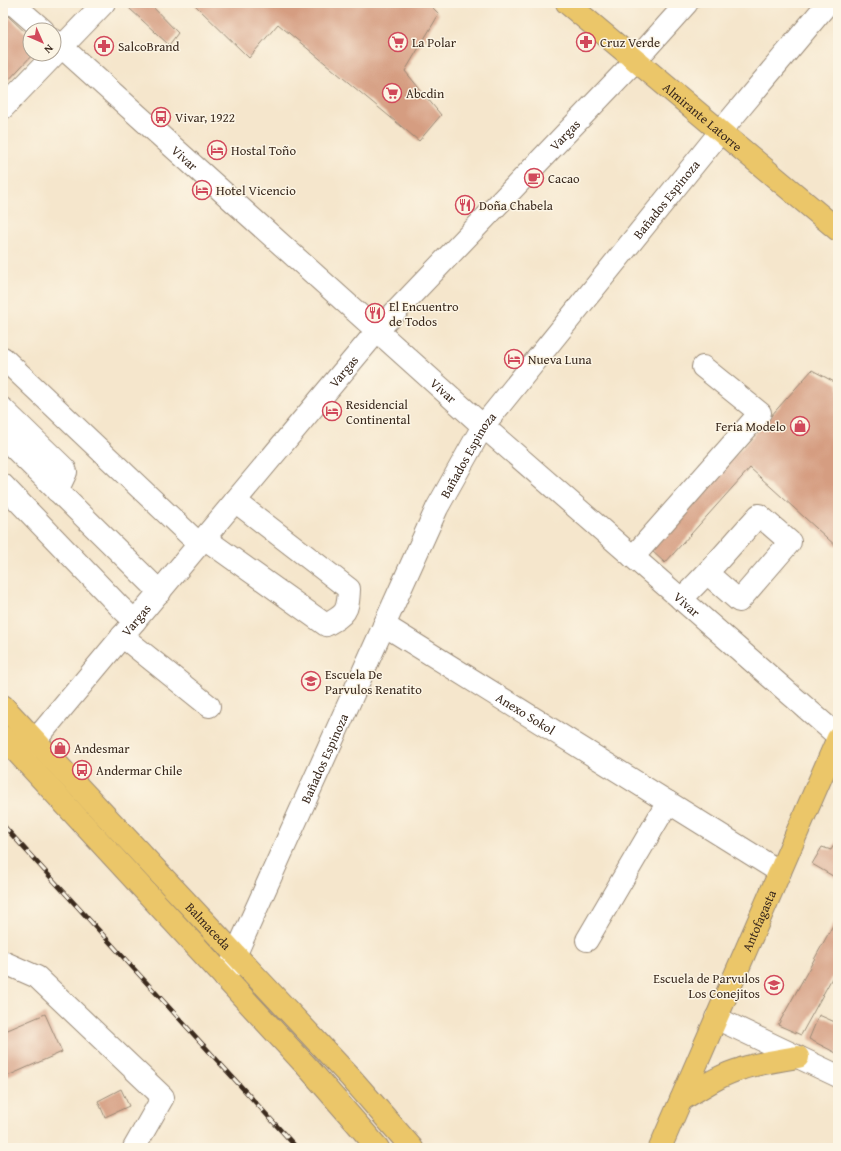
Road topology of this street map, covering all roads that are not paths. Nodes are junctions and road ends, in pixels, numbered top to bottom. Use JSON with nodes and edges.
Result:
{"nodes":[{"id":1,"x":12,"y":3,"type":"edge"},
{"id":2,"x":104,"y":3,"type":"edge"},
{"id":3,"x":567,"y":3,"type":"edge"},
{"id":4,"x":687,"y":3,"type":"edge"},
{"id":5,"x":828,"y":3,"type":"edge"},
{"id":6,"x":34,"y":22,"type":"edge"},
{"id":7,"x":62,"y":40,"type":"edge"},
{"id":8,"x":62,"y":47,"type":"edge"},
{"id":9,"x":635,"y":61,"type":"junction"},
{"id":10,"x":42,"y":62,"type":"edge"},
{"id":11,"x":3,"y":108,"type":"edge"},
{"id":12,"x":721,"y":131,"type":"junction"},
{"id":13,"x":838,"y":230,"type":"edge"},
{"id":14,"x":377,"y":331,"type":"junction"},
{"id":15,"x":3,"y":358,"type":"edge"},
{"id":16,"x":703,"y":367,"type":"dead end"},
{"id":17,"x":3,"y":409,"type":"edge"},
{"id":18,"x":483,"y":426,"type":"junction"},
{"id":19,"x":3,"y":437,"type":"edge"},
{"id":20,"x":3,"y":485,"type":"edge"},
{"id":21,"x":57,"y":491,"type":"junction"},
{"id":22,"x":235,"y":502,"type":"junction"},
{"id":23,"x":202,"y":541,"type":"junction"},
{"id":24,"x":633,"y":557,"type":"junction"},
{"id":25,"x":706,"y":573,"type":"dead end"},
{"id":26,"x":160,"y":592,"type":"junction"},
{"id":27,"x":681,"y":599,"type":"junction"},
{"id":28,"x":384,"y":625,"type":"junction"},
{"id":29,"x":128,"y":629,"type":"junction"},
{"id":30,"x":3,"y":706,"type":"edge"},
{"id":31,"x":209,"y":706,"type":"dead end"},
{"id":32,"x":3,"y":737,"type":"edge"},
{"id":33,"x":838,"y":737,"type":"edge"},
{"id":34,"x":36,"y":740,"type":"junction"},
{"id":35,"x":21,"y":757,"type":"junction"},
{"id":36,"x":668,"y":802,"type":"junction"},
{"id":37,"x":780,"y":872,"type":"junction"},
{"id":38,"x":587,"y":940,"type":"dead end"},
{"id":39,"x":236,"y":955,"type":"junction"},
{"id":40,"x":3,"y":962,"type":"edge"},
{"id":41,"x":225,"y":978,"type":"junction"},
{"id":42,"x":716,"y":1018,"type":"junction"},
{"id":43,"x":798,"y":1057,"type":"junction"},
{"id":44,"x":838,"y":1076,"type":"edge"},
{"id":45,"x":681,"y":1100,"type":"junction"},
{"id":46,"x":134,"y":1148,"type":"edge"},
{"id":47,"x":378,"y":1148,"type":"edge"},
{"id":48,"x":412,"y":1148,"type":"edge"},
{"id":49,"x":660,"y":1148,"type":"edge"}],
"edges":[{"from":1,"to":6,"type":"street"},
{"from":2,"to":7,"type":"street"},
{"from":3,"to":9,"type":"main road","name":"Almirante Latorre"},
{"from":4,"to":9,"type":"street","name":"Vargas"},
{"from":5,"to":12,"type":"street","name":"Bañados Espinoza"},
{"from":8,"to":14,"type":"street","name":"Vivar"},
{"from":9,"to":12,"type":"main road","name":"Almirante Latorre"},
{"from":9,"to":14,"type":"street","name":"Vargas"},
{"from":10,"to":11,"type":"street"},
{"from":12,"to":13,"type":"main road","name":"Almirante Latorre"},
{"from":12,"to":18,"type":"street","name":"Bañados Espinoza"},
{"from":14,"to":18,"type":"street","name":"Vivar"},
{"from":14,"to":22,"type":"street","name":"Vargas"},
{"from":15,"to":23,"type":"street"},
{"from":16,"to":24,"type":"street"},
{"from":17,"to":21,"type":"street"},
{"from":18,"to":24,"type":"street","name":"Vivar"},
{"from":18,"to":28,"type":"street","name":"Bañados Espinoza"},
{"from":19,"to":21,"type":"street"},
{"from":20,"to":29,"type":"street"},
{"from":21,"to":26,"type":"street"},
{"from":22,"to":23,"type":"street","name":"Vargas"},
{"from":22,"to":23,"type":"street"},
{"from":23,"to":26,"type":"street","name":"Vargas"},
{"from":24,"to":27,"type":"street","name":"Vivar"},
{"from":25,"to":27,"type":"street"},
{"from":26,"to":29,"type":"street","name":"Vargas"},
{"from":27,"to":33,"type":"street","name":"Vivar"},
{"from":28,"to":36,"type":"street","name":"Anexo Sokol"},
{"from":28,"to":39,"type":"street","name":"Bañados Espinoza"},
{"from":29,"to":31,"type":"street"},
{"from":29,"to":34,"type":"street","name":"Vargas"},
{"from":30,"to":34,"type":"main road","name":"Balmaceda"},
{"from":32,"to":35,"type":"main road","name":"Balmaceda"},
{"from":33,"to":37,"type":"main road","name":"Antofagasta"},
{"from":34,"to":35,"type":"street","name":"Vargas"},
{"from":34,"to":39,"type":"main road","name":"Balmaceda"},
{"from":35,"to":41,"type":"main road","name":"Balmaceda"},
{"from":36,"to":37,"type":"street","name":"Anexo Sokol"},
{"from":36,"to":38,"type":"street"},
{"from":37,"to":42,"type":"main road","name":"Antofagasta"},
{"from":39,"to":41,"type":"street","name":"Bañados Espinoza"},
{"from":39,"to":48,"type":"main road","name":"Balmaceda"},
{"from":40,"to":46,"type":"street"},
{"from":41,"to":47,"type":"main road","name":"Balmaceda"},
{"from":42,"to":43,"type":"street"},
{"from":42,"to":45,"type":"main road","name":"Antofagasta"},
{"from":43,"to":44,"type":"street"},
{"from":43,"to":45,"type":"main road"},
{"from":45,"to":49,"type":"main road","name":"Antofagasta"}]}
